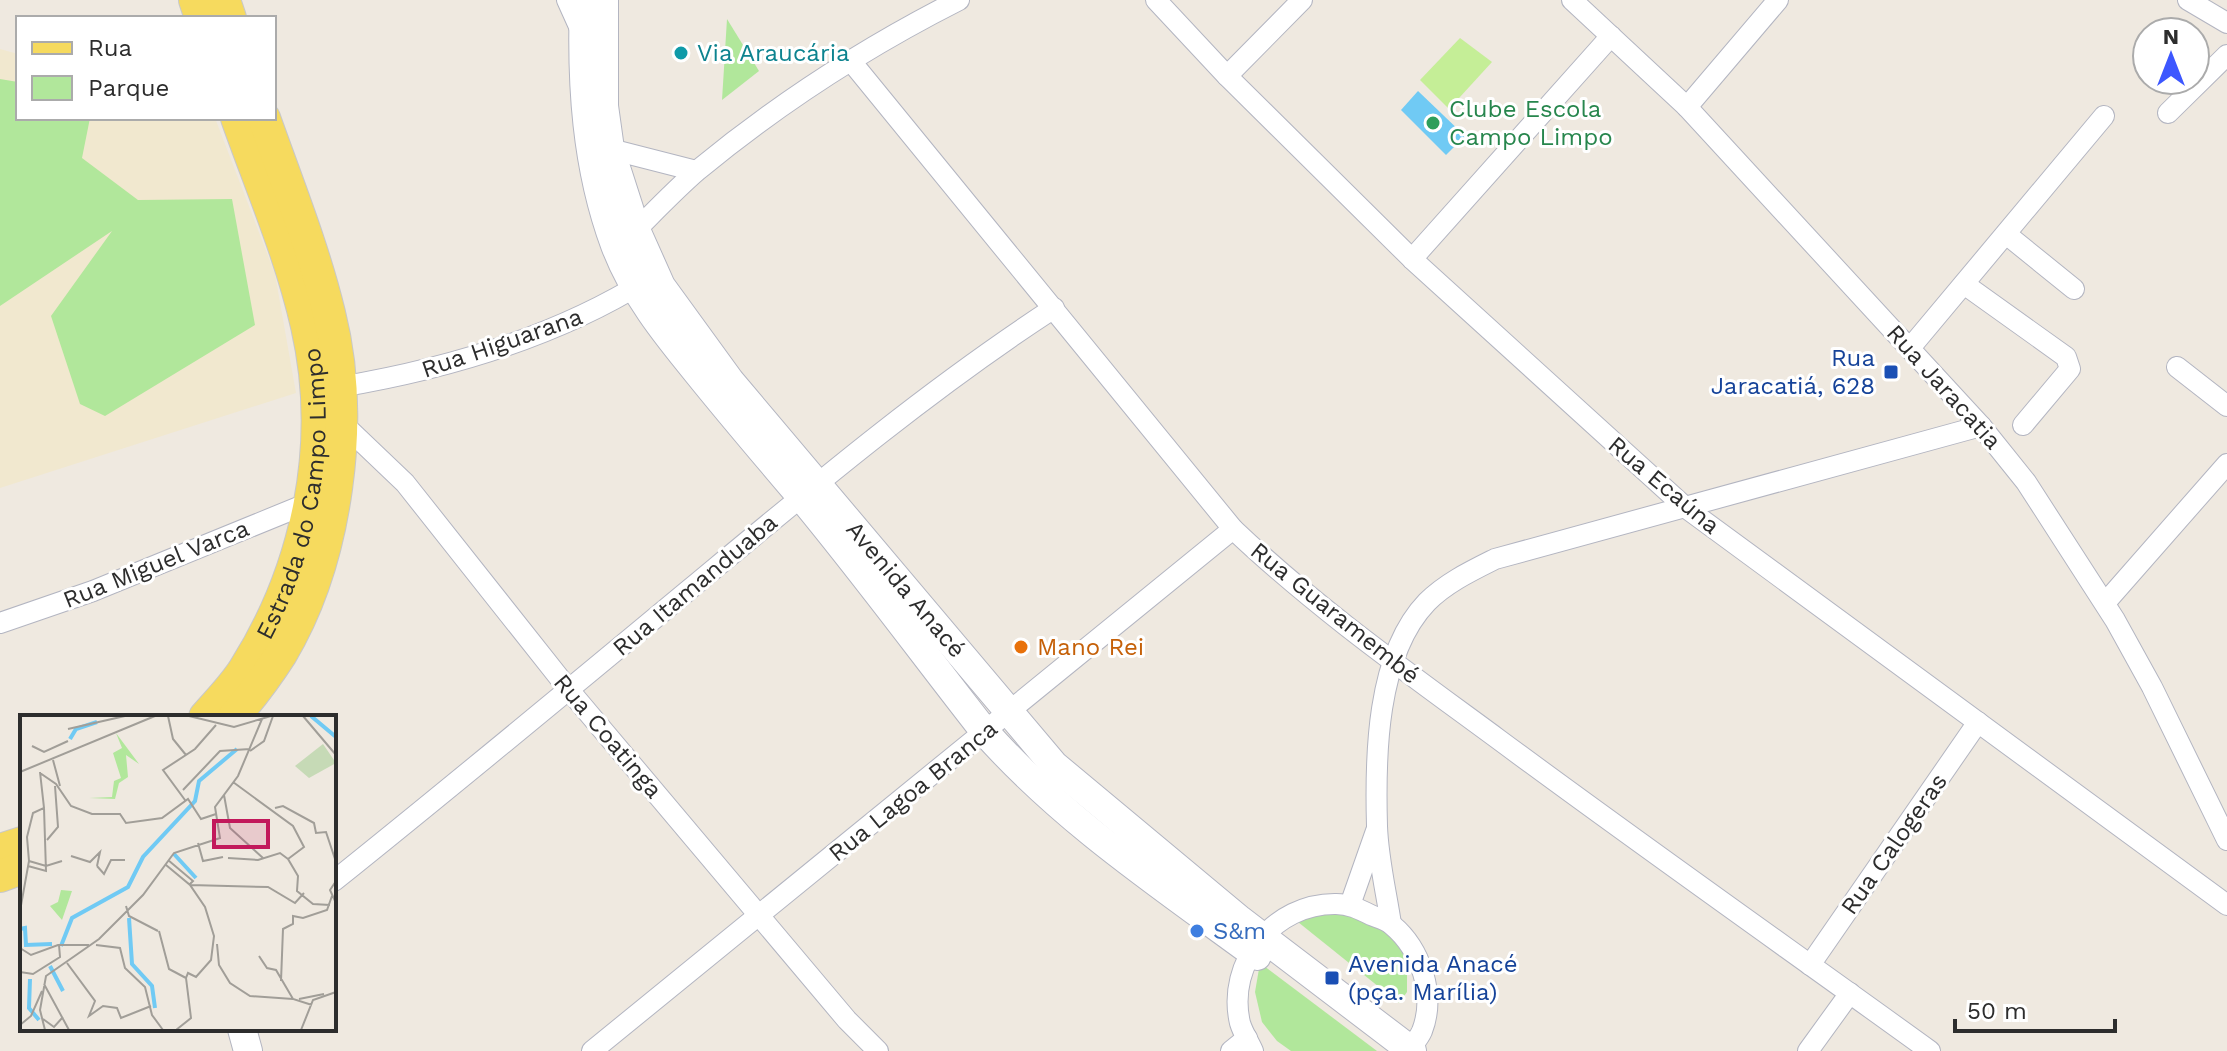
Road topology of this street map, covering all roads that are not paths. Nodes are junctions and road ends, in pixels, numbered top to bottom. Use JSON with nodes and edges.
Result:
{"nodes":[{"id":1,"x":567,"y":0,"type":"edge"},
{"id":2,"x":584,"y":0,"type":"edge"},
{"id":3,"x":604,"y":0,"type":"edge"},
{"id":4,"x":959,"y":0,"type":"edge"},
{"id":5,"x":1156,"y":0,"type":"edge"},
{"id":6,"x":1302,"y":0,"type":"edge"},
{"id":7,"x":1572,"y":0,"type":"edge"},
{"id":8,"x":1778,"y":0,"type":"edge"},
{"id":9,"x":2188,"y":0,"type":"edge"},
{"id":10,"x":2227,"y":23,"type":"edge"},
{"id":11,"x":1611,"y":36,"type":"junction"},
{"id":12,"x":593,"y":40,"type":"junction"},
{"id":13,"x":2227,"y":55,"type":"edge"},
{"id":14,"x":850,"y":60,"type":"junction"},
{"id":15,"x":1227,"y":76,"type":"junction"},
{"id":16,"x":1687,"y":107,"type":"junction"},
{"id":17,"x":2168,"y":113,"type":"dead end"},
{"id":18,"x":2104,"y":116,"type":"dead end"},
{"id":19,"x":238,"y":120,"type":"edge"},
{"id":20,"x":265,"y":120,"type":"edge"},
{"id":21,"x":610,"y":149,"type":"junction"},
{"id":22,"x":696,"y":171,"type":"junction"},
{"id":23,"x":636,"y":230,"type":"junction"},
{"id":24,"x":2006,"y":234,"type":"junction"},
{"id":25,"x":1412,"y":259,"type":"junction"},
{"id":26,"x":645,"y":281,"type":"junction"},
{"id":27,"x":1964,"y":284,"type":"junction"},
{"id":28,"x":2074,"y":289,"type":"dead end"},
{"id":29,"x":1054,"y":308,"type":"junction"},
{"id":30,"x":1910,"y":348,"type":"junction"},
{"id":31,"x":2177,"y":367,"type":"dead end"},
{"id":32,"x":340,"y":387,"type":"junction"},
{"id":33,"x":2227,"y":406,"type":"edge"},
{"id":34,"x":340,"y":421,"type":"junction"},
{"id":35,"x":2023,"y":425,"type":"dead end"},
{"id":36,"x":1981,"y":426,"type":"junction"},
{"id":37,"x":2227,"y":464,"type":"edge"},
{"id":38,"x":808,"y":490,"type":"junction"},
{"id":39,"x":311,"y":502,"type":"junction"},
{"id":40,"x":1686,"y":508,"type":"junction"},
{"id":41,"x":1233,"y":529,"type":"junction"},
{"id":42,"x":2105,"y":603,"type":"junction"},
{"id":43,"x":0,"y":623,"type":"edge"},
{"id":44,"x":1392,"y":661,"type":"junction"},
{"id":45,"x":569,"y":690,"type":"junction"},
{"id":46,"x":1008,"y":713,"type":"junction"},
{"id":47,"x":207,"y":715,"type":"edge"},
{"id":48,"x":235,"y":715,"type":"edge"},
{"id":49,"x":1978,"y":722,"type":"junction"},
{"id":50,"x":985,"y":732,"type":"junction"},
{"id":51,"x":1377,"y":827,"type":"junction"},
{"id":52,"x":2227,"y":840,"type":"edge"},
{"id":53,"x":20,"y":844,"type":"edge"},
{"id":54,"x":0,"y":850,"type":"edge"},
{"id":55,"x":20,"y":869,"type":"edge"},
{"id":56,"x":337,"y":875,"type":"edge"},
{"id":57,"x":0,"y":876,"type":"edge"},
{"id":58,"x":1350,"y":905,"type":"junction"},
{"id":59,"x":2227,"y":905,"type":"edge"},
{"id":60,"x":759,"y":916,"type":"junction"},
{"id":61,"x":1391,"y":924,"type":"junction"},
{"id":62,"x":1256,"y":944,"type":"junction"},
{"id":63,"x":1810,"y":965,"type":"junction"},
{"id":64,"x":1850,"y":993,"type":"junction"},
{"id":65,"x":243,"y":1031,"type":"edge"},
{"id":66,"x":1244,"y":1047,"type":"edge"},
{"id":67,"x":248,"y":1051,"type":"edge"},
{"id":68,"x":592,"y":1051,"type":"edge"},
{"id":69,"x":878,"y":1051,"type":"edge"},
{"id":70,"x":1403,"y":1051,"type":"edge"},
{"id":71,"x":1808,"y":1051,"type":"edge"},
{"id":72,"x":1930,"y":1051,"type":"edge"}],
"edges":[{"from":1,"to":12,"type":"street"},
{"from":2,"to":12,"type":"street","name":"Avenida Anacé"},
{"from":3,"to":12,"type":"street","name":"Avenida Anacé"},
{"from":4,"to":14,"type":"street"},
{"from":5,"to":15,"type":"street","name":"Rua Ecaúna"},
{"from":6,"to":15,"type":"street"},
{"from":7,"to":11,"type":"street","name":"Rua Jaracatia"},
{"from":8,"to":16,"type":"street"},
{"from":9,"to":10,"type":"street"},
{"from":11,"to":16,"type":"street","name":"Rua Jaracatia"},
{"from":11,"to":25,"type":"street"},
{"from":12,"to":21,"type":"street","name":"Avenida Anacé"},
{"from":12,"to":26,"type":"street","name":"Avenida Anacé"},
{"from":13,"to":17,"type":"street"},
{"from":14,"to":22,"type":"street"},
{"from":14,"to":29,"type":"street","name":"Rua Guaramembé"},
{"from":15,"to":25,"type":"street","name":"Rua Ecaúna"},
{"from":16,"to":30,"type":"street","name":"Rua Jaracatia"},
{"from":18,"to":24,"type":"street"},
{"from":19,"to":39,"type":"main road","name":"Estrada do Campo Limpo"},
{"from":20,"to":32,"type":"main road","name":"Estrada do Campo Limpo"},
{"from":21,"to":22,"type":"street"},
{"from":21,"to":23,"type":"street","name":"Avenida Anacé"},
{"from":22,"to":23,"type":"street"},
{"from":23,"to":26,"type":"street","name":"Avenida Anacé"},
{"from":24,"to":27,"type":"street"},
{"from":24,"to":28,"type":"street"},
{"from":25,"to":40,"type":"street","name":"Rua Ecaúna"},
{"from":26,"to":32,"type":"street","name":"Rua Higuarana"},
{"from":26,"to":38,"type":"street","name":"Avenida Anacé"},
{"from":27,"to":30,"type":"street"},
{"from":27,"to":35,"type":"street"},
{"from":29,"to":38,"type":"street","name":"Rua Itamanduaba"},
{"from":29,"to":41,"type":"street","name":"Rua Guaramembé"},
{"from":30,"to":36,"type":"street","name":"Rua Jaracatia"},
{"from":31,"to":33,"type":"street"},
{"from":32,"to":34,"type":"main road","name":"Estrada do Campo Limpo"},
{"from":34,"to":45,"type":"street","name":"Rua Coatinga"},
{"from":34,"to":48,"type":"main road","name":"Estrada do Campo Limpo"},
{"from":36,"to":40,"type":"street"},
{"from":36,"to":42,"type":"street","name":"Rua Jaracatia"},
{"from":37,"to":42,"type":"street"},
{"from":38,"to":45,"type":"street","name":"Rua Itamanduaba"},
{"from":38,"to":46,"type":"street","name":"Avenida Anacé"},
{"from":38,"to":50,"type":"street","name":"Avenida Anacé"},
{"from":39,"to":43,"type":"street","name":"Rua Miguel Varca"},
{"from":39,"to":47,"type":"main road","name":"Estrada do Campo Limpo"},
{"from":40,"to":44,"type":"street"},
{"from":40,"to":49,"type":"street","name":"Rua Ecaúna"},
{"from":41,"to":44,"type":"street","name":"Rua Guaramembé"},
{"from":41,"to":46,"type":"street","name":"Rua Lagoa Branca"},
{"from":42,"to":52,"type":"street","name":"Rua Jaracatia"},
{"from":44,"to":51,"type":"street"},
{"from":44,"to":63,"type":"street","name":"Rua Guaramembé"},
{"from":45,"to":56,"type":"street","name":"Rua Itamanduaba"},
{"from":45,"to":60,"type":"street","name":"Rua Coatinga"},
{"from":46,"to":50,"type":"street","name":"Rua Lagoa Branca"},
{"from":46,"to":62,"type":"street","name":"Avenida Anacé"},
{"from":49,"to":59,"type":"street","name":"Rua Ecaúna"},
{"from":49,"to":63,"type":"street","name":"Rua Calogeras"},
{"from":50,"to":60,"type":"street","name":"Rua Lagoa Branca"},
{"from":50,"to":62,"type":"street","name":"Avenida Anacé"},
{"from":51,"to":58,"type":"street"},
{"from":51,"to":61,"type":"street"},
{"from":53,"to":54,"type":"main road"},
{"from":55,"to":57,"type":"main road"},
{"from":58,"to":61,"type":"street"},
{"from":58,"to":62,"type":"street"},
{"from":60,"to":68,"type":"street","name":"Rua Lagoa Branca"},
{"from":60,"to":69,"type":"street","name":"Rua Coatinga"},
{"from":61,"to":70,"type":"street"},
{"from":62,"to":66,"type":"street"},
{"from":62,"to":70,"type":"street","name":"Avenida Anacé"},
{"from":63,"to":64,"type":"street","name":"Rua Guaramembé"},
{"from":64,"to":71,"type":"street"},
{"from":64,"to":72,"type":"street","name":"Rua Guaramembé"},
{"from":65,"to":67,"type":"street"}]}
